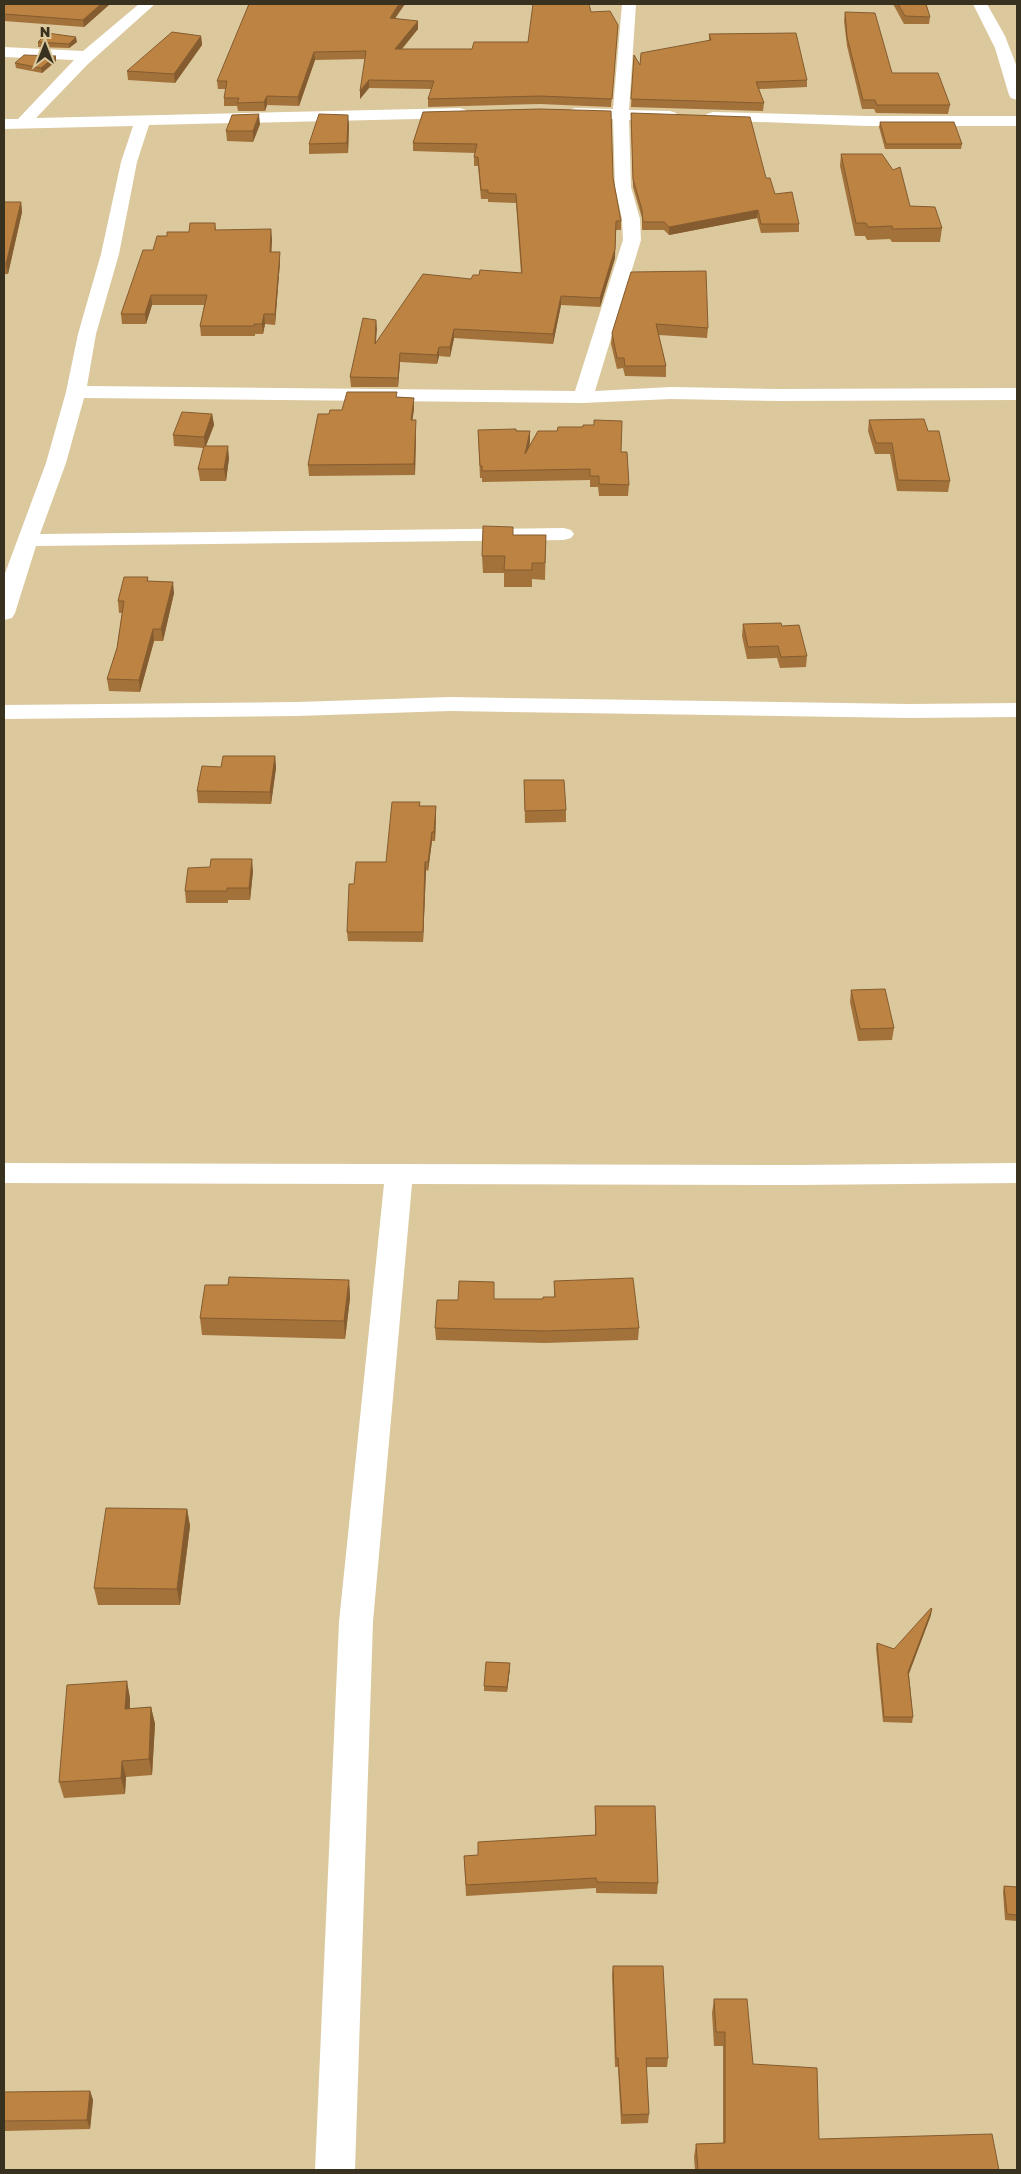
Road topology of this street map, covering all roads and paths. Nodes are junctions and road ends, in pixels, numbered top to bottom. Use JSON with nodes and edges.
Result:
{"nodes":[{"id":1,"x":148,"y":4,"type":"edge"},
{"id":2,"x":629,"y":4,"type":"edge"},
{"id":3,"x":980,"y":4,"type":"edge"},
{"id":4,"x":4,"y":52,"type":"edge"},
{"id":5,"x":88,"y":56,"type":"junction"},
{"id":6,"x":1017,"y":95,"type":"edge"},
{"id":7,"x":558,"y":112,"type":"edge"},
{"id":8,"x":475,"y":113,"type":"edge"},
{"id":9,"x":622,"y":114,"type":"junction"},
{"id":10,"x":1017,"y":121,"type":"edge"},
{"id":11,"x":142,"y":122,"type":"junction"},
{"id":12,"x":4,"y":124,"type":"edge"},
{"id":13,"x":22,"y":124,"type":"junction"},
{"id":14,"x":76,"y":392,"type":"junction"},
{"id":15,"x":1017,"y":394,"type":"edge"},
{"id":16,"x":583,"y":397,"type":"junction"},
{"id":17,"x":564,"y":534,"type":"dead end"},
{"id":18,"x":28,"y":540,"type":"junction"},
{"id":19,"x":9,"y":574,"type":"edge"},
{"id":20,"x":4,"y":613,"type":"edge"},
{"id":21,"x":1017,"y":710,"type":"edge"},
{"id":22,"x":4,"y":712,"type":"edge"},
{"id":23,"x":4,"y":1173,"type":"edge"},
{"id":24,"x":1017,"y":1173,"type":"edge"},
{"id":25,"x":399,"y":1174,"type":"junction"},
{"id":26,"x":335,"y":2170,"type":"edge"}],
"edges":[{"from":1,"to":5,"type":"street"},
{"from":2,"to":9,"type":"street"},
{"from":3,"to":6,"type":"street"},
{"from":4,"to":5,"type":"street"},
{"from":5,"to":13,"type":"street"},
{"from":7,"to":9,"type":"street"},
{"from":8,"to":11,"type":"street"},
{"from":9,"to":10,"type":"street"},
{"from":9,"to":16,"type":"street"},
{"from":11,"to":13,"type":"street"},
{"from":11,"to":14,"type":"street"},
{"from":12,"to":13,"type":"street"},
{"from":14,"to":16,"type":"street"},
{"from":14,"to":18,"type":"street"},
{"from":15,"to":16,"type":"street"},
{"from":17,"to":18,"type":"street"},
{"from":18,"to":19,"type":"street"},
{"from":19,"to":20,"type":"street"},
{"from":21,"to":22,"type":"street"},
{"from":23,"to":25,"type":"street"},
{"from":24,"to":25,"type":"street"},
{"from":25,"to":26,"type":"street"}]}
